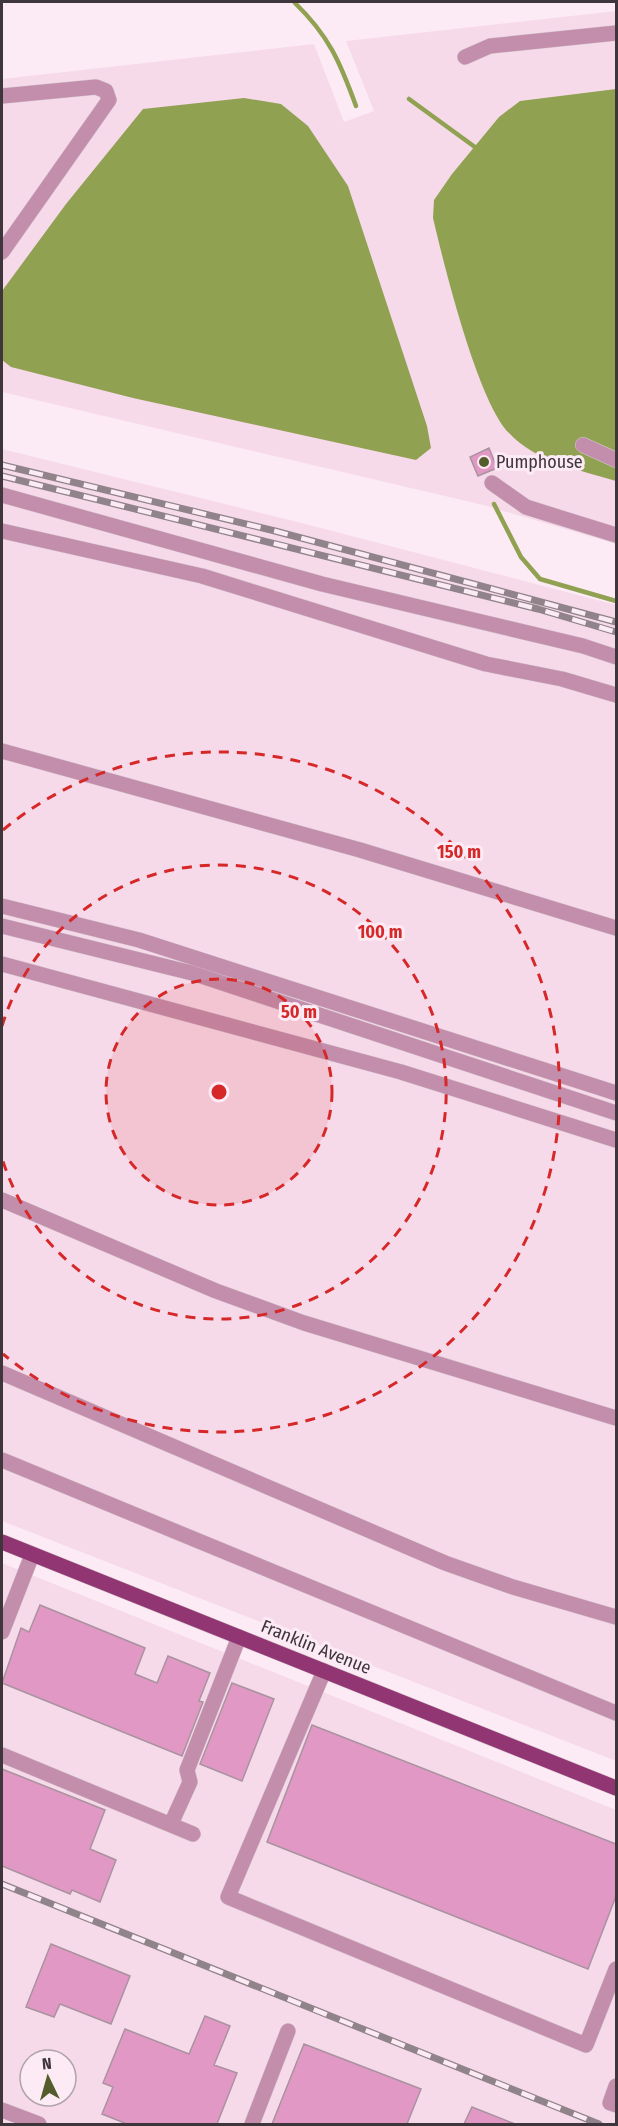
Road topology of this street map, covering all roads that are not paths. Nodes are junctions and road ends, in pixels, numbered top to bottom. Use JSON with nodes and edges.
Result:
{"nodes":[{"id":1,"x":616,"y":33,"type":"edge"},
{"id":2,"x":465,"y":57,"type":"dead end"},
{"id":3,"x":2,"y":96,"type":"edge"},
{"id":4,"x":2,"y":252,"type":"edge"},
{"id":5,"x":583,"y":445,"type":"dead end"},
{"id":6,"x":616,"y":460,"type":"edge"},
{"id":7,"x":492,"y":483,"type":"dead end"},
{"id":8,"x":2,"y":495,"type":"edge"},
{"id":9,"x":2,"y":531,"type":"edge"},
{"id":10,"x":616,"y":535,"type":"edge"},
{"id":11,"x":616,"y":657,"type":"edge"},
{"id":12,"x":616,"y":695,"type":"edge"},
{"id":13,"x":2,"y":751,"type":"edge"},
{"id":14,"x":2,"y":906,"type":"edge"},
{"id":15,"x":2,"y":926,"type":"edge"},
{"id":16,"x":616,"y":928,"type":"edge"},
{"id":17,"x":2,"y":964,"type":"edge"},
{"id":18,"x":616,"y":1093,"type":"edge"},
{"id":19,"x":616,"y":1113,"type":"edge"},
{"id":20,"x":616,"y":1140,"type":"edge"},
{"id":21,"x":2,"y":1200,"type":"edge"},
{"id":22,"x":2,"y":1373,"type":"edge"},
{"id":23,"x":616,"y":1418,"type":"edge"},
{"id":24,"x":2,"y":1460,"type":"edge"},
{"id":25,"x":2,"y":1542,"type":"edge"},
{"id":26,"x":32,"y":1555,"type":"junction"},
{"id":27,"x":8,"y":1600,"type":"edge"},
{"id":28,"x":616,"y":1617,"type":"edge"},
{"id":29,"x":2,"y":1632,"type":"edge"},
{"id":30,"x":238,"y":1637,"type":"junction"},
{"id":31,"x":324,"y":1671,"type":"junction"},
{"id":32,"x":616,"y":1713,"type":"edge"},
{"id":33,"x":2,"y":1755,"type":"edge"},
{"id":34,"x":616,"y":1788,"type":"edge"},
{"id":35,"x":171,"y":1824,"type":"junction"},
{"id":36,"x":193,"y":1834,"type":"dead end"},
{"id":37,"x":616,"y":1970,"type":"edge"},
{"id":38,"x":288,"y":2031,"type":"dead end"},
{"id":39,"x":616,"y":2086,"type":"edge"},
{"id":40,"x":616,"y":2105,"type":"edge"},
{"id":41,"x":2,"y":2110,"type":"edge"},
{"id":42,"x":39,"y":2124,"type":"edge"},
{"id":43,"x":252,"y":2124,"type":"edge"}],
"edges":[{"from":1,"to":2,"type":"street"},
{"from":3,"to":4,"type":"street"},
{"from":5,"to":6,"type":"street"},
{"from":7,"to":10,"type":"street"},
{"from":8,"to":11,"type":"street"},
{"from":9,"to":12,"type":"street"},
{"from":13,"to":16,"type":"street"},
{"from":14,"to":18,"type":"street"},
{"from":15,"to":19,"type":"street"},
{"from":17,"to":20,"type":"street"},
{"from":21,"to":23,"type":"street"},
{"from":22,"to":28,"type":"street"},
{"from":24,"to":32,"type":"street"},
{"from":25,"to":26,"type":"main road","name":"Franklin Avenue"},
{"from":26,"to":27,"type":"street"},
{"from":26,"to":30,"type":"main road","name":"Franklin Avenue"},
{"from":27,"to":29,"type":"street"},
{"from":30,"to":31,"type":"main road","name":"Franklin Avenue"},
{"from":30,"to":35,"type":"street"},
{"from":31,"to":34,"type":"main road","name":"Franklin Avenue"},
{"from":31,"to":37,"type":"street"},
{"from":33,"to":35,"type":"street"},
{"from":35,"to":36,"type":"street"},
{"from":38,"to":43,"type":"street"},
{"from":39,"to":40,"type":"street"},
{"from":41,"to":42,"type":"street"}]}
